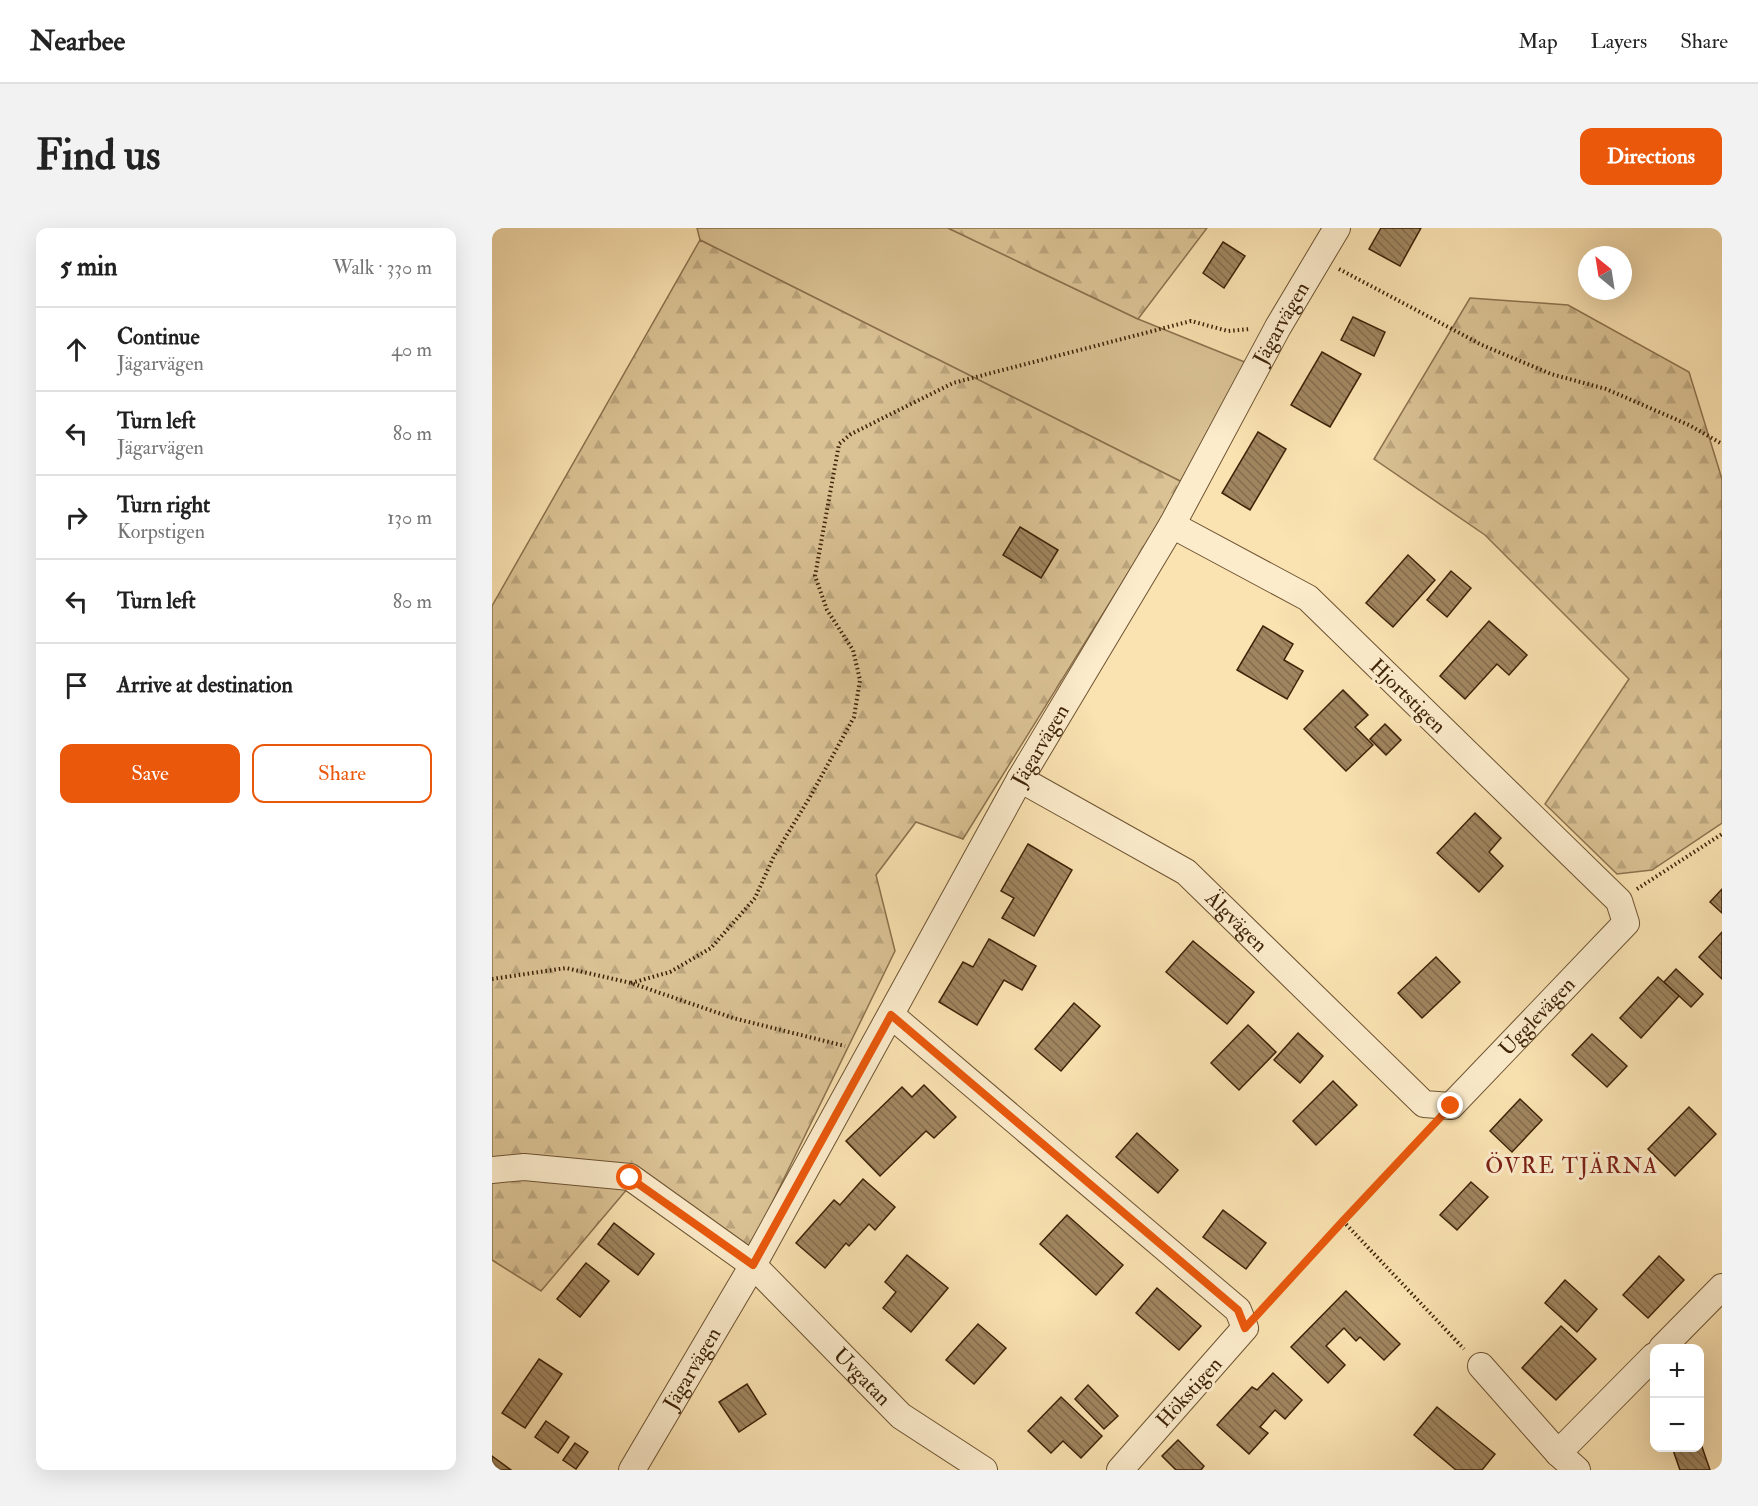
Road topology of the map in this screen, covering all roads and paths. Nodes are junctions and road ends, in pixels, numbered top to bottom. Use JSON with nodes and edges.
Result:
{"nodes":[{"id":1,"x":1337,"y":228,"type":"edge"},
{"id":2,"x":1320,"y":259,"type":"junction"},
{"id":3,"x":1278,"y":327,"type":"junction"},
{"id":4,"x":1722,"y":444,"type":"edge"},
{"id":5,"x":1172,"y":525,"type":"junction"},
{"id":6,"x":1020,"y":779,"type":"junction"},
{"id":7,"x":1722,"y":834,"type":"edge"},
{"id":8,"x":1619,"y":901,"type":"junction"},
{"id":9,"x":492,"y":979,"type":"edge"},
{"id":10,"x":631,"y":983,"type":"junction"},
{"id":11,"x":891,"y":1015,"type":"junction"},
{"id":12,"x":870,"y":1053,"type":"junction"},
{"id":13,"x":1451,"y":1106,"type":"junction"},
{"id":14,"x":492,"y":1170,"type":"edge"},
{"id":15,"x":1343,"y":1221,"type":"junction"},
{"id":16,"x":753,"y":1265,"type":"junction"},
{"id":17,"x":1722,"y":1287,"type":"edge"},
{"id":18,"x":1241,"y":1319,"type":"junction"},
{"id":19,"x":1666,"y":1344,"type":"edge"},
{"id":20,"x":1650,"y":1360,"type":"edge"},
{"id":21,"x":1481,"y":1366,"type":"joint"},
{"id":22,"x":1558,"y":1453,"type":"junction"},
{"id":23,"x":633,"y":1470,"type":"edge"},
{"id":24,"x":984,"y":1470,"type":"edge"},
{"id":25,"x":1120,"y":1470,"type":"edge"},
{"id":26,"x":1577,"y":1470,"type":"edge"}],
"edges":[{"from":1,"to":2,"type":"street","name":"Jägarvägen"},
{"from":2,"to":3,"type":"street","name":"Jägarvägen"},
{"from":2,"to":4,"type":"path"},
{"from":3,"to":5,"type":"street","name":"Jägarvägen"},
{"from":3,"to":10,"type":"path"},
{"from":5,"to":6,"type":"street","name":"Jägarvägen"},
{"from":5,"to":8,"type":"street","name":"Hjortstigen"},
{"from":6,"to":11,"type":"street","name":"Jägarvägen"},
{"from":6,"to":13,"type":"street","name":"Älgvägen"},
{"from":7,"to":8,"type":"path"},
{"from":8,"to":13,"type":"street","name":"Ugglevägen"},
{"from":9,"to":10,"type":"path"},
{"from":10,"to":12,"type":"path"},
{"from":11,"to":12,"type":"street","name":"Jägarvägen"},
{"from":11,"to":18,"type":"street"},
{"from":12,"to":16,"type":"street","name":"Jägarvägen"},
{"from":13,"to":15,"type":"path"},
{"from":14,"to":16,"type":"street"},
{"from":15,"to":18,"type":"path"},
{"from":15,"to":21,"type":"path"},
{"from":16,"to":23,"type":"street","name":"Jägarvägen"},
{"from":16,"to":24,"type":"street","name":"Uvgatan"},
{"from":17,"to":19,"type":"street"},
{"from":18,"to":25,"type":"street","name":"Hökstigen"},
{"from":20,"to":22,"type":"street"},
{"from":21,"to":22,"type":"street"},
{"from":22,"to":26,"type":"street"}]}
